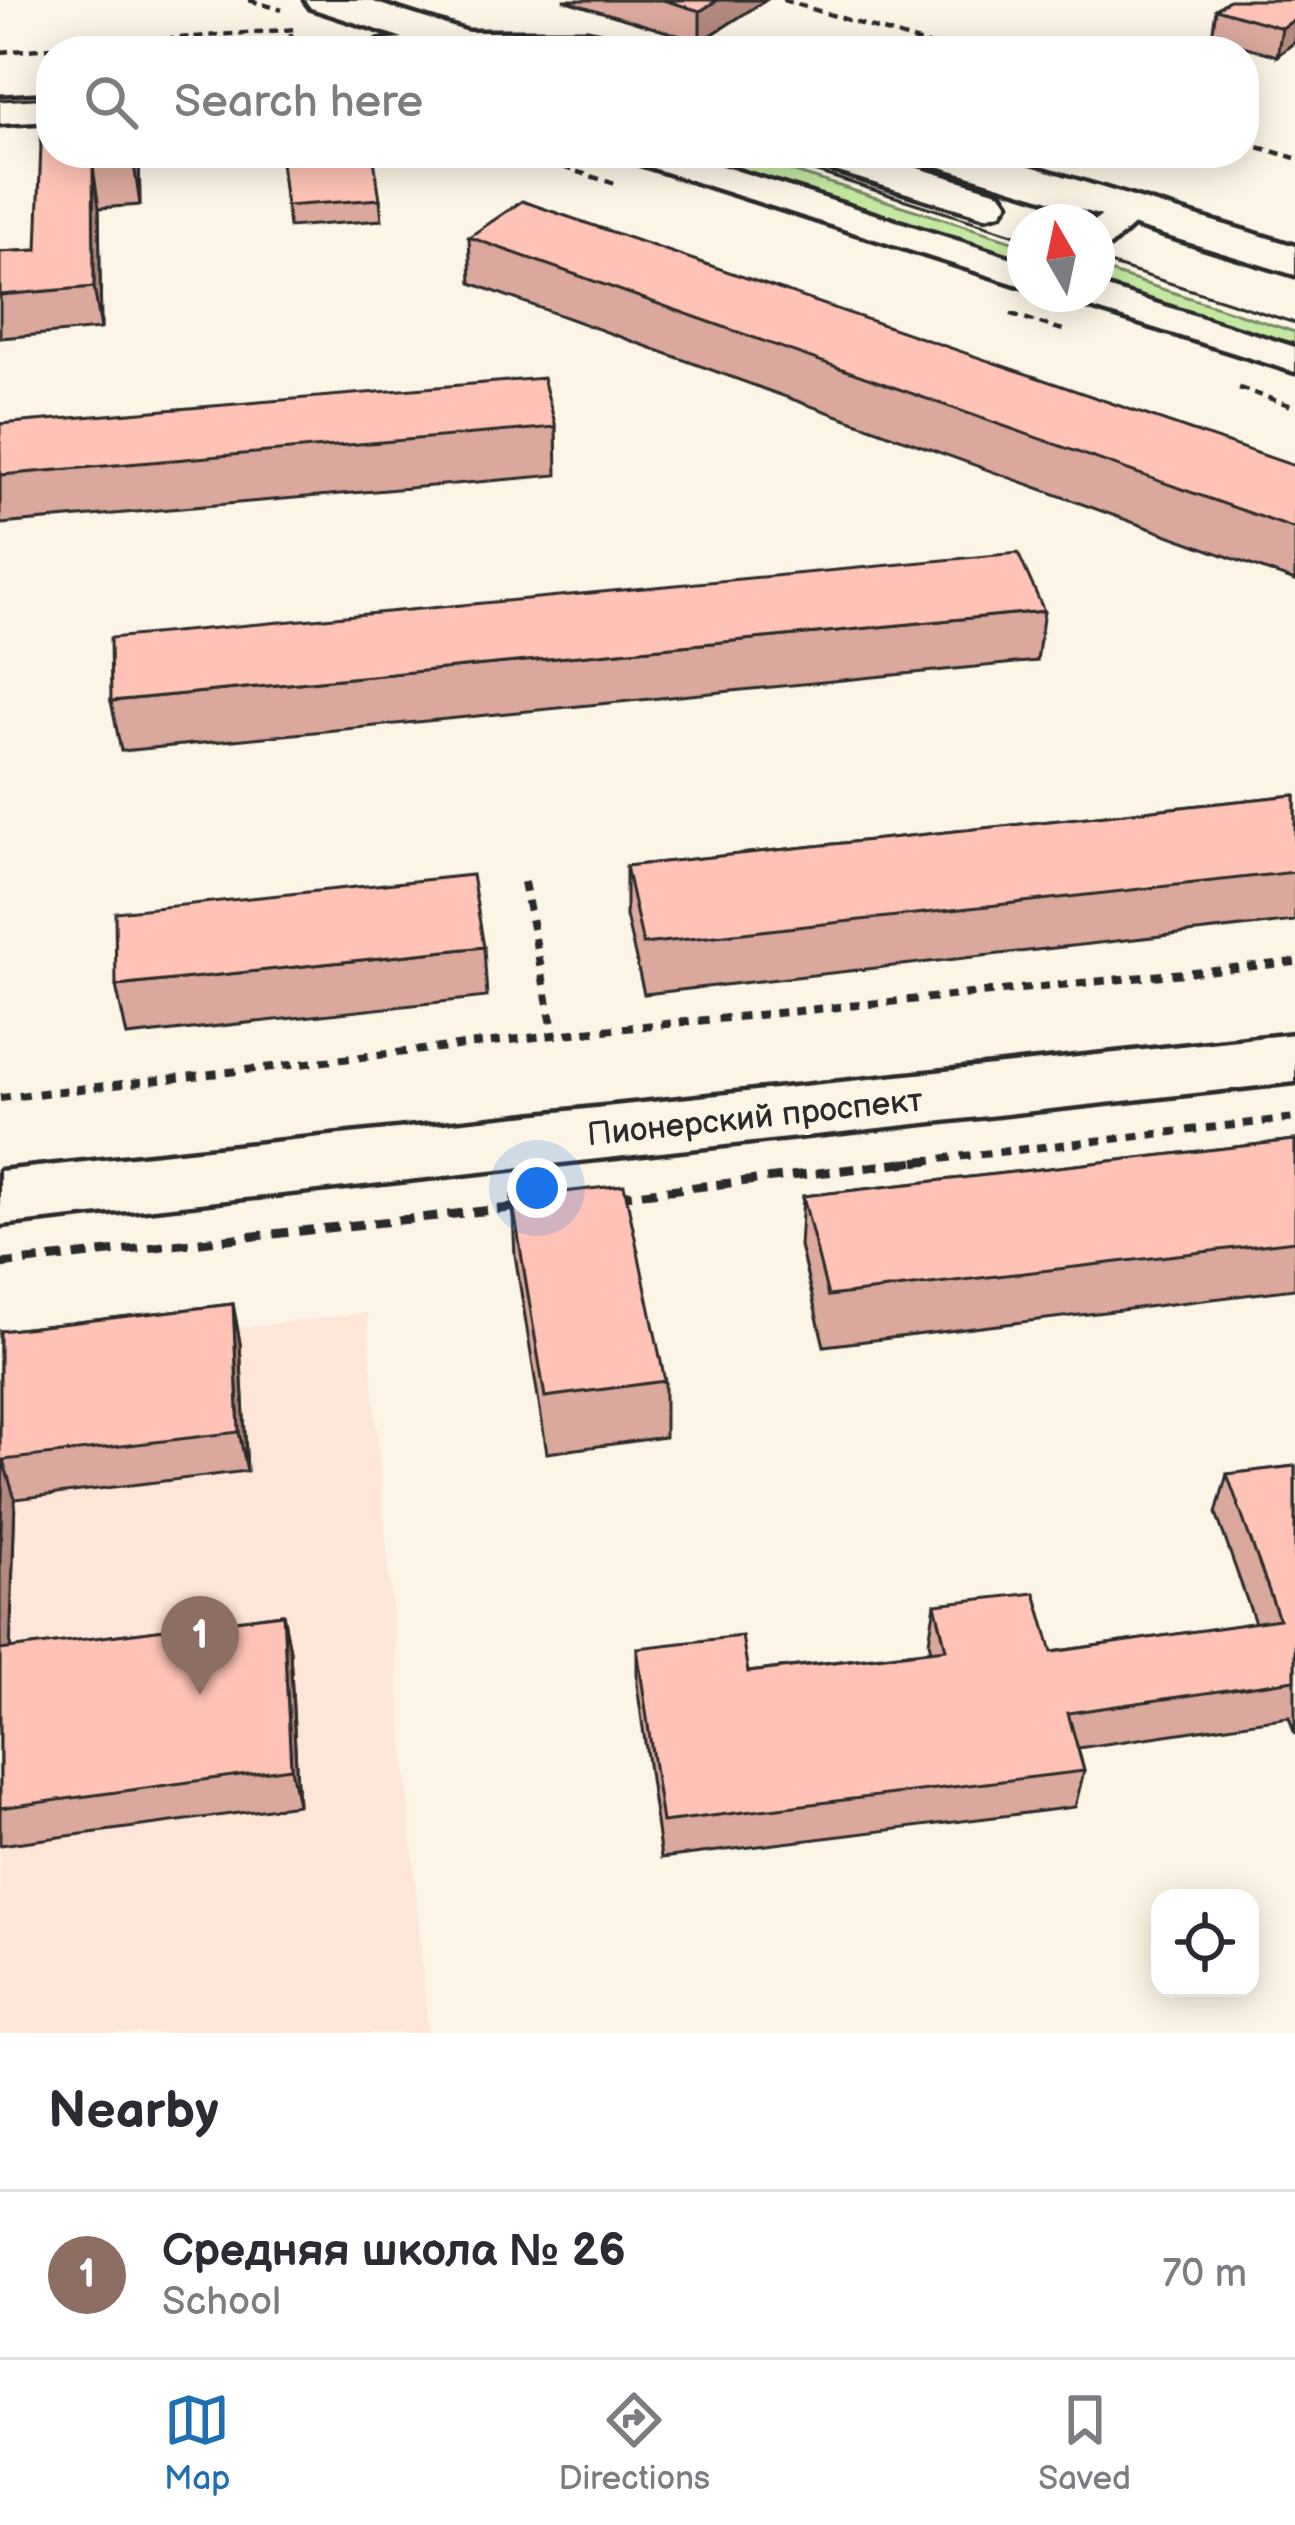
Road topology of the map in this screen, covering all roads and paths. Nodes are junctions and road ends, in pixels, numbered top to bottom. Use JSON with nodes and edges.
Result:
{"nodes":[{"id":1,"x":783,"y":0,"type":"edge"},
{"id":2,"x":330,"y":2,"type":"edge"},
{"id":3,"x":486,"y":33,"type":"edge"},
{"id":4,"x":245,"y":36,"type":"edge"},
{"id":5,"x":291,"y":36,"type":"edge"},
{"id":6,"x":368,"y":36,"type":"edge"},
{"id":7,"x":899,"y":36,"type":"edge"},
{"id":8,"x":36,"y":50,"type":"edge"},
{"id":9,"x":0,"y":52,"type":"edge"},
{"id":10,"x":36,"y":77,"type":"edge"},
{"id":11,"x":0,"y":80,"type":"edge"},
{"id":12,"x":36,"y":109,"type":"edge"},
{"id":13,"x":0,"y":111,"type":"edge"},
{"id":14,"x":1259,"y":147,"type":"edge"},
{"id":15,"x":1295,"y":158,"type":"edge"},
{"id":16,"x":691,"y":168,"type":"edge"},
{"id":17,"x":871,"y":168,"type":"edge"},
{"id":18,"x":974,"y":168,"type":"edge"},
{"id":19,"x":1053,"y":204,"type":"edge"},
{"id":20,"x":1007,"y":210,"type":"edge"},
{"id":21,"x":1115,"y":230,"type":"edge"},
{"id":22,"x":1115,"y":232,"type":"edge"},
{"id":23,"x":1295,"y":261,"type":"edge"},
{"id":24,"x":1007,"y":268,"type":"edge"},
{"id":25,"x":1295,"y":296,"type":"edge"},
{"id":26,"x":1115,"y":303,"type":"edge"},
{"id":27,"x":1295,"y":361,"type":"edge"},
{"id":28,"x":524,"y":882,"type":"dead end"},
{"id":29,"x":1295,"y":962,"type":"edge"},
{"id":30,"x":554,"y":1035,"type":"junction"},
{"id":31,"x":1295,"y":1058,"type":"edge"},
{"id":32,"x":0,"y":1098,"type":"edge"},
{"id":33,"x":1295,"y":1118,"type":"edge"},
{"id":34,"x":605,"y":1197,"type":"edge"},
{"id":35,"x":0,"y":1198,"type":"edge"},
{"id":36,"x":535,"y":1205,"type":"edge"},
{"id":37,"x":0,"y":1264,"type":"edge"}],
"edges":[{"from":1,"to":7,"type":"path"},
{"from":2,"to":3,"type":"main road"},
{"from":2,"to":6,"type":"main road"},
{"from":4,"to":5,"type":"path"},
{"from":8,"to":9,"type":"path"},
{"from":10,"to":11,"type":"main road"},
{"from":12,"to":13,"type":"main road"},
{"from":14,"to":15,"type":"path"},
{"from":16,"to":24,"type":"street"},
{"from":17,"to":20,"type":"main road"},
{"from":18,"to":19,"type":"main road"},
{"from":21,"to":23,"type":"main road"},
{"from":22,"to":25,"type":"main road"},
{"from":26,"to":27,"type":"street"},
{"from":28,"to":30,"type":"path"},
{"from":29,"to":30,"type":"path"},
{"from":30,"to":32,"type":"path"},
{"from":31,"to":35,"type":"main road","name":"Пионерский проспект"},
{"from":33,"to":34,"type":"path"},
{"from":36,"to":37,"type":"path"}]}
